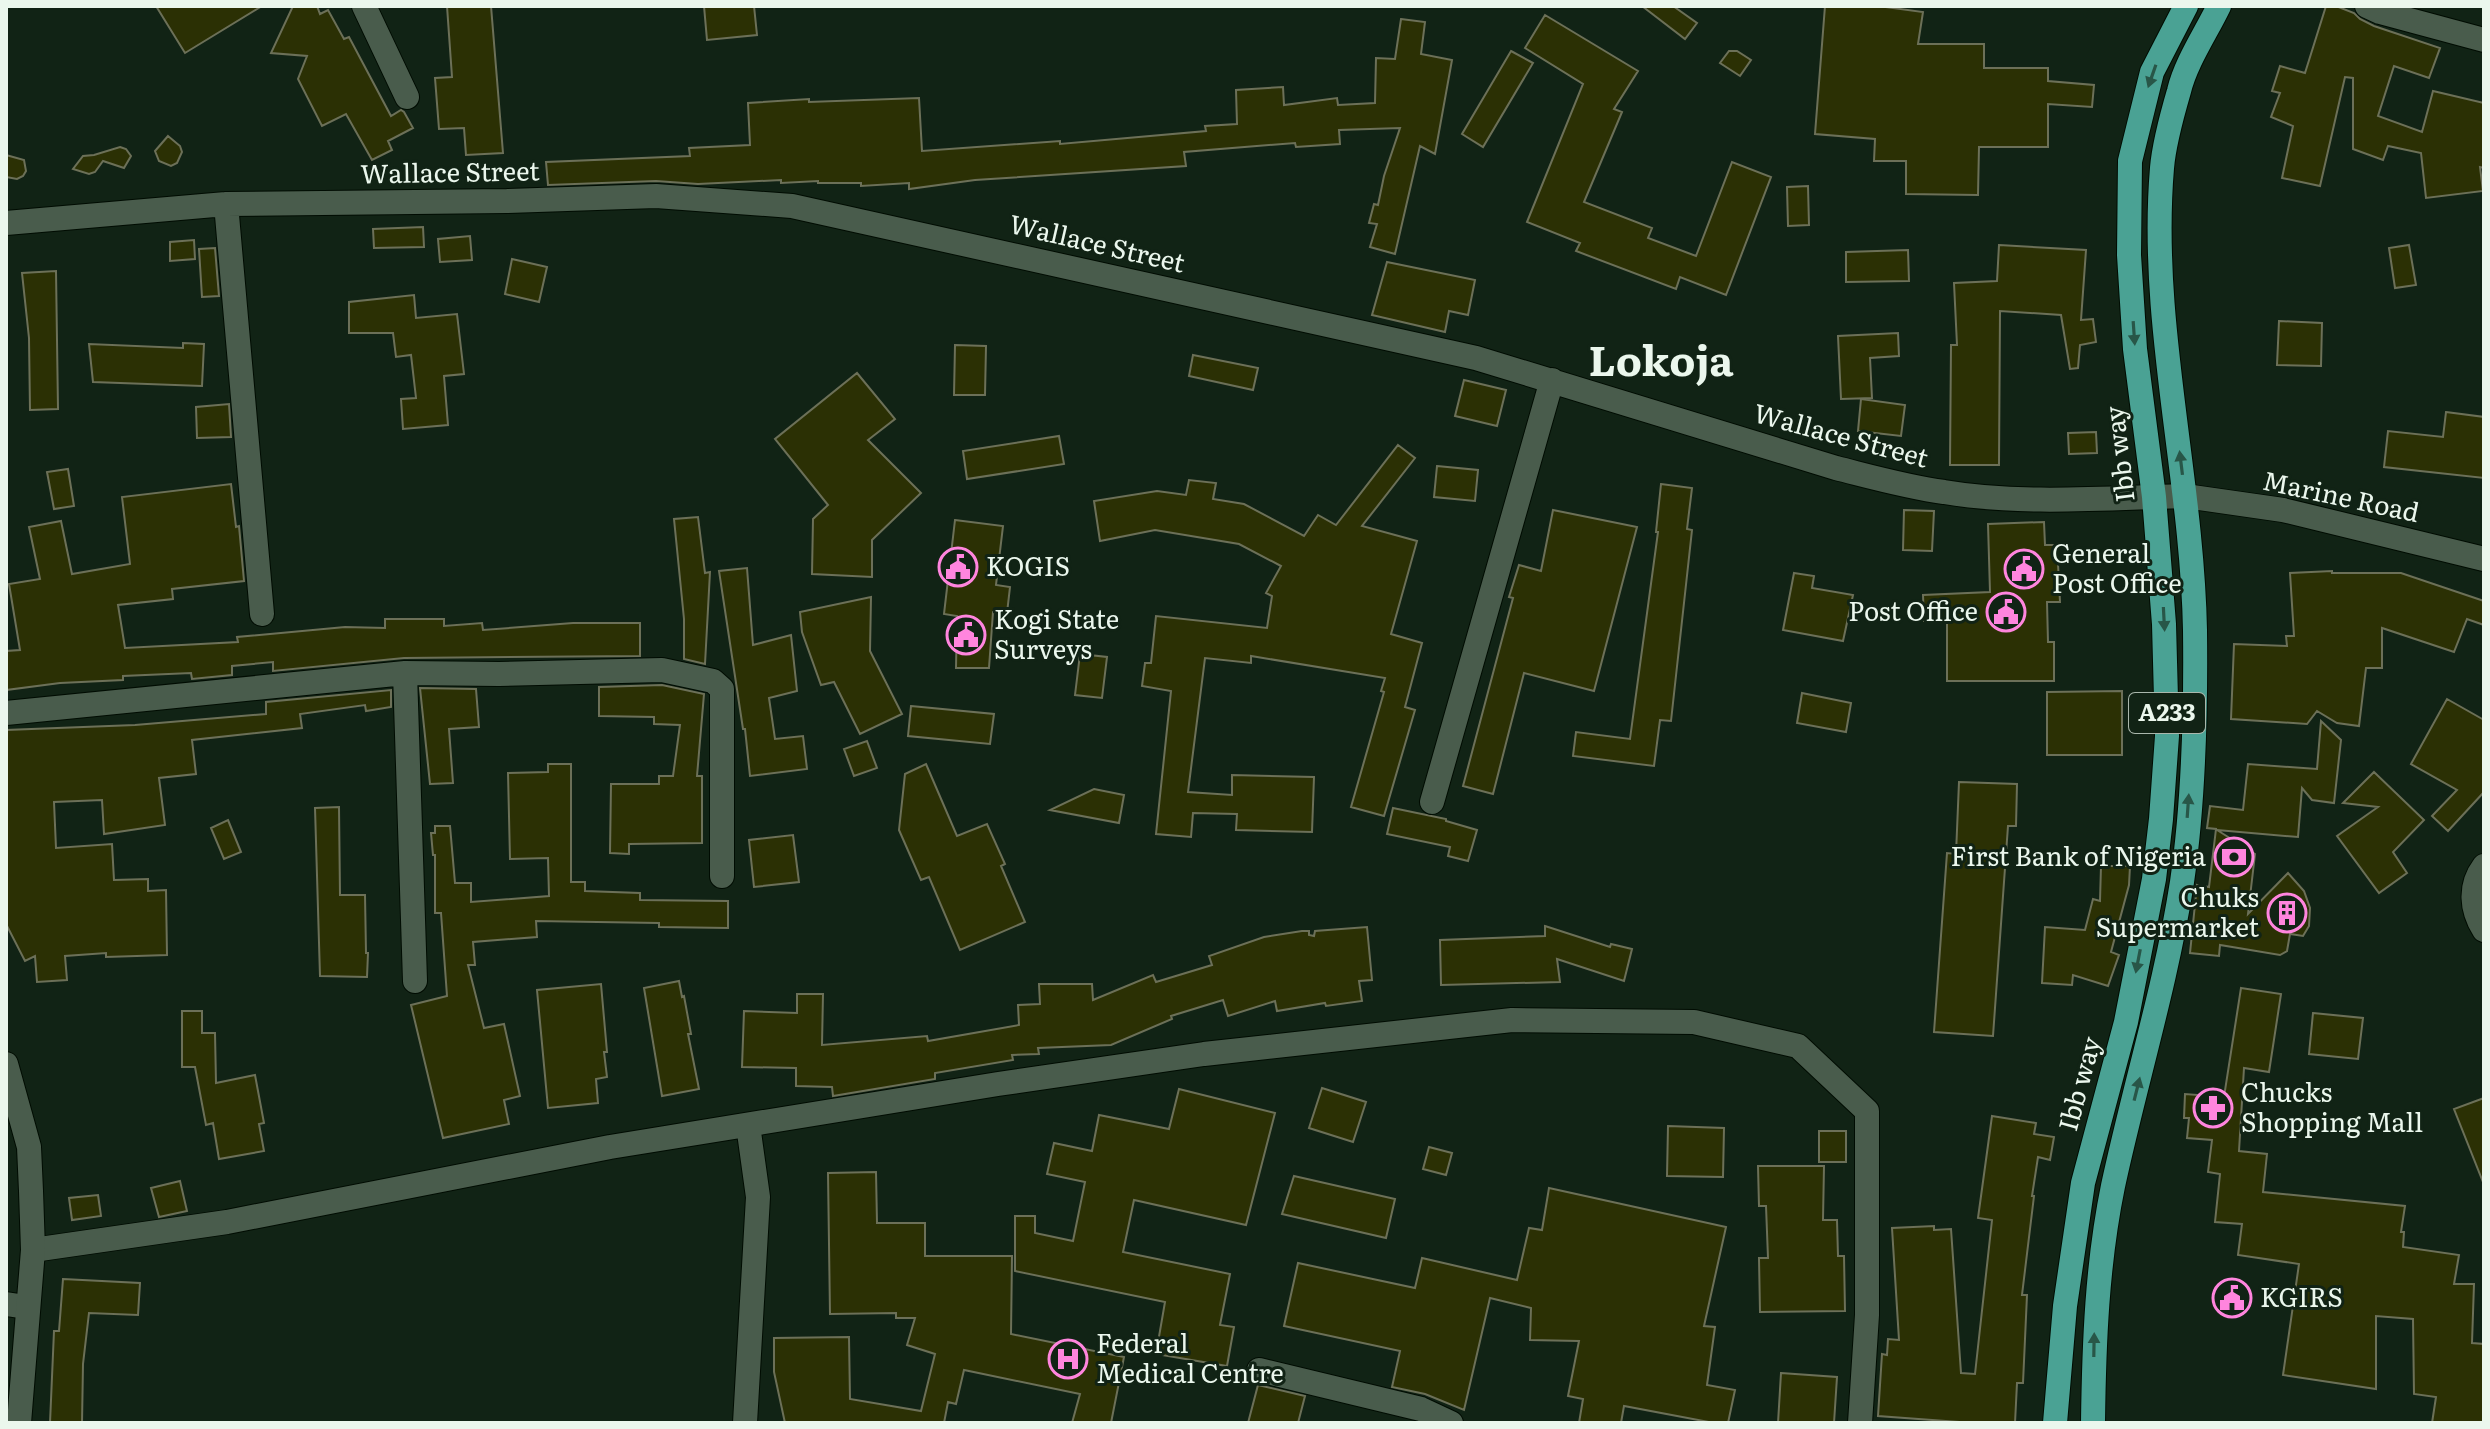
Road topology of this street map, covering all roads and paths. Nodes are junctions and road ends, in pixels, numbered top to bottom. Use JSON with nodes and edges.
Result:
{"nodes":[{"id":1,"x":364,"y":6,"type":"edge"},
{"id":2,"x":2186,"y":6,"type":"edge"},
{"id":3,"x":2219,"y":6,"type":"edge"},
{"id":4,"x":2367,"y":6,"type":"edge"},
{"id":5,"x":2484,"y":40,"type":"edge"},
{"id":6,"x":407,"y":97,"type":"dead end"},
{"id":7,"x":226,"y":204,"type":"junction"},
{"id":8,"x":6,"y":223,"type":"edge"},
{"id":9,"x":1552,"y":380,"type":"junction"},
{"id":10,"x":2185,"y":496,"type":"junction"},
{"id":11,"x":2154,"y":497,"type":"junction"},
{"id":12,"x":2484,"y":559,"type":"edge"},
{"id":13,"x":262,"y":614,"type":"dead end"},
{"id":14,"x":405,"y":673,"type":"junction"},
{"id":15,"x":6,"y":713,"type":"edge"},
{"id":16,"x":1432,"y":802,"type":"dead end"},
{"id":17,"x":2484,"y":866,"type":"edge"},
{"id":18,"x":722,"y":876,"type":"dead end"},
{"id":19,"x":2484,"y":930,"type":"edge"},
{"id":20,"x":415,"y":981,"type":"dead end"},
{"id":21,"x":6,"y":1064,"type":"edge"},
{"id":22,"x":748,"y":1125,"type":"junction"},
{"id":23,"x":33,"y":1250,"type":"junction"},
{"id":24,"x":16,"y":1306,"type":"edge"},
{"id":25,"x":1259,"y":1370,"type":"dead end"},
{"id":26,"x":19,"y":1423,"type":"edge"},
{"id":27,"x":745,"y":1423,"type":"edge"},
{"id":28,"x":1451,"y":1423,"type":"edge"},
{"id":29,"x":1860,"y":1423,"type":"edge"},
{"id":30,"x":2055,"y":1423,"type":"edge"},
{"id":31,"x":2093,"y":1423,"type":"edge"}],
"edges":[{"from":1,"to":6,"type":"street"},
{"from":2,"to":11,"type":"highway","name":"Ibb way","number":"A233","one_way":true},
{"from":10,"to":3,"type":"highway","number":"A233","one_way":true},
{"from":4,"to":5,"type":"street"},
{"from":7,"to":8,"type":"street","name":"Wallace Street"},
{"from":7,"to":9,"type":"street","name":"Wallace Street"},
{"from":7,"to":13,"type":"street"},
{"from":9,"to":11,"type":"street","name":"Wallace Street"},
{"from":9,"to":16,"type":"street"},
{"from":10,"to":11,"type":"street","name":"Wallace Street"},
{"from":10,"to":12,"type":"street","name":"Marine Road"},
{"from":31,"to":10,"type":"highway","number":"A233","one_way":true},
{"from":11,"to":30,"type":"highway","name":"Ibb way","number":"A233","one_way":true},
{"from":14,"to":15,"type":"street"},
{"from":14,"to":18,"type":"street"},
{"from":14,"to":20,"type":"street"},
{"from":17,"to":19,"type":"street"},
{"from":21,"to":23,"type":"street"},
{"from":22,"to":23,"type":"street"},
{"from":22,"to":27,"type":"street"},
{"from":22,"to":29,"type":"street"},
{"from":23,"to":24,"type":"street"},
{"from":24,"to":26,"type":"street"},
{"from":25,"to":28,"type":"street"}]}
